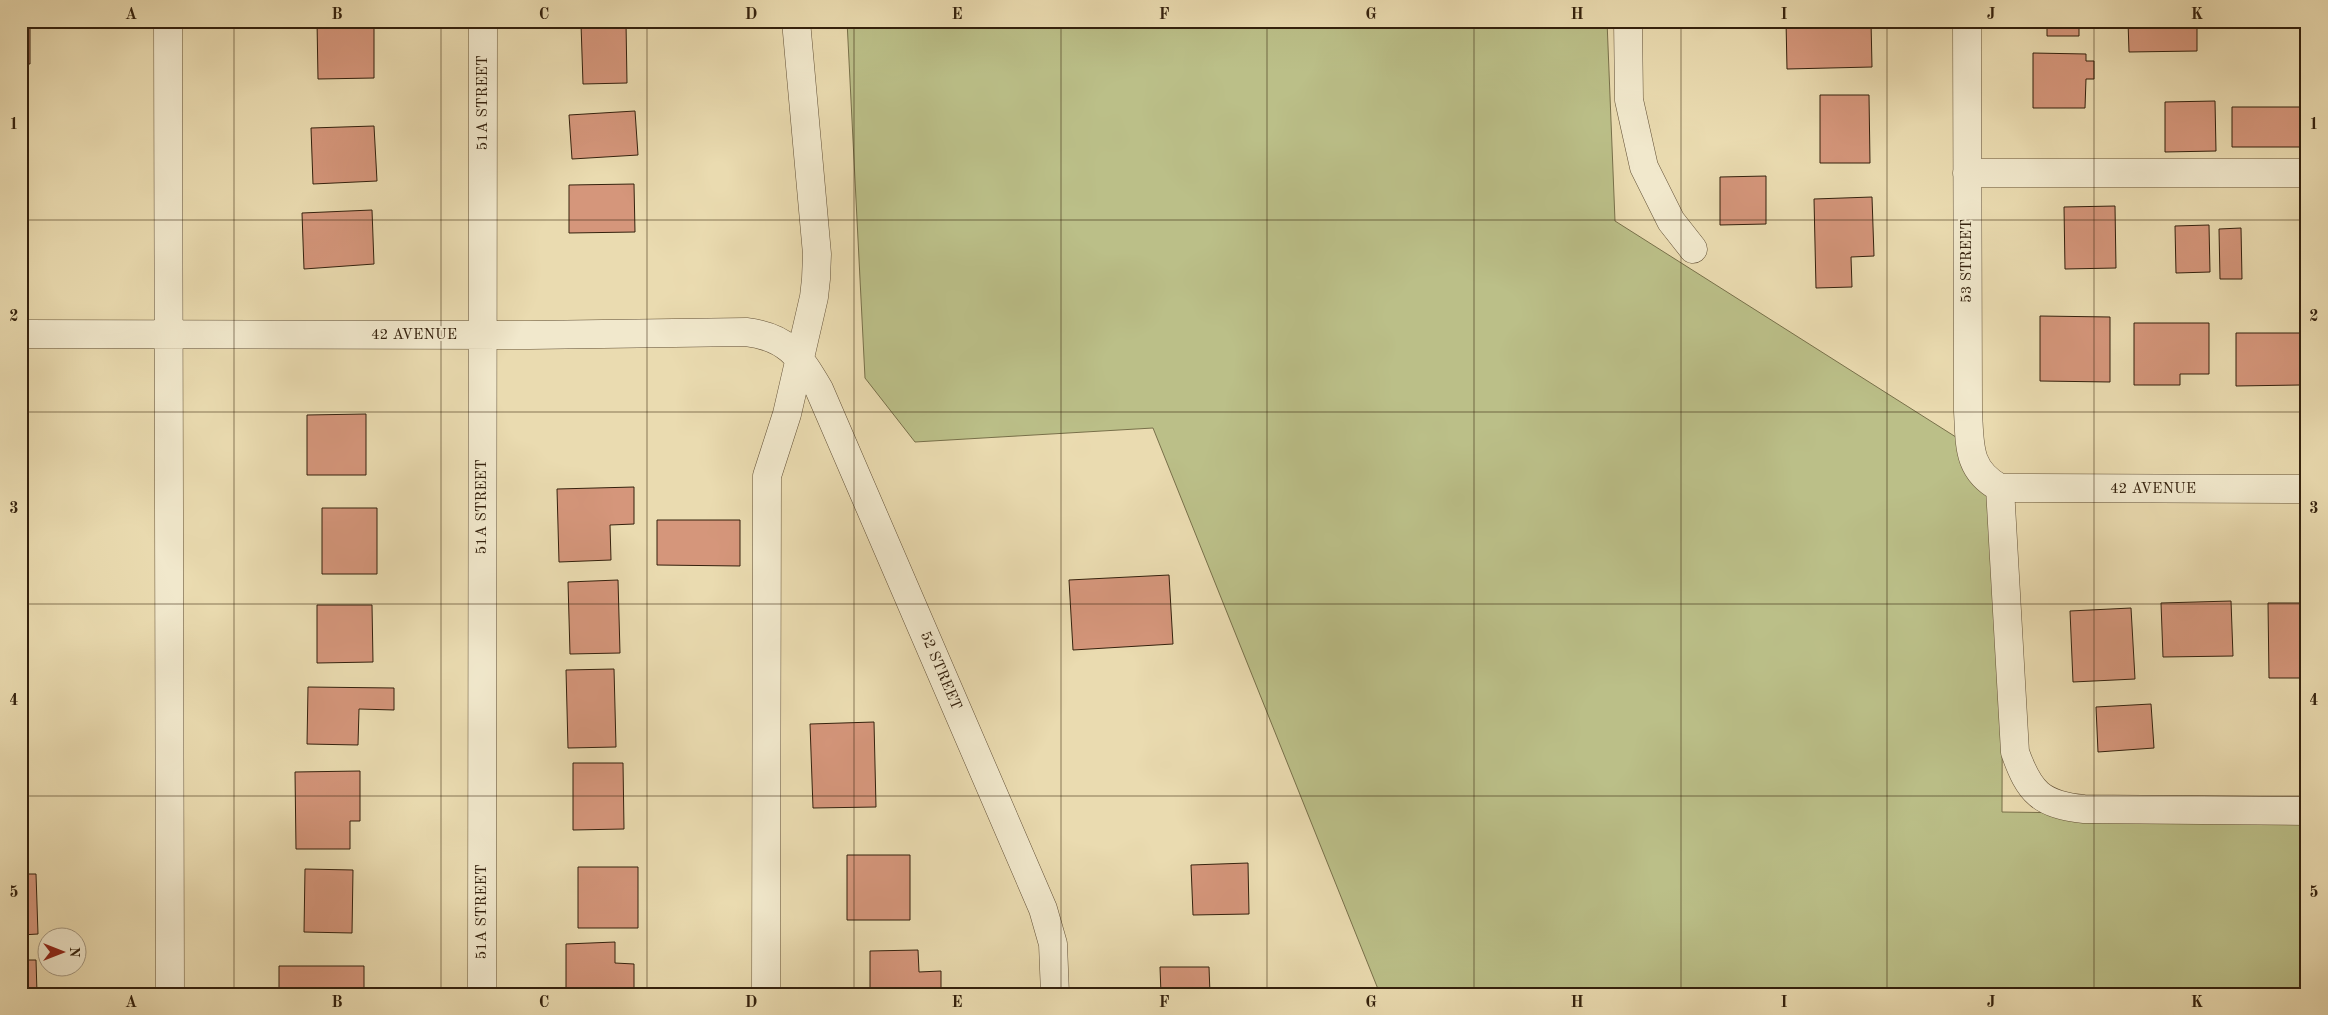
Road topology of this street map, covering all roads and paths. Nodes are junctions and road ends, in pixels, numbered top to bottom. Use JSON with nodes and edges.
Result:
{"nodes":[{"id":1,"x":168,"y":21,"type":"edge"},
{"id":2,"x":483,"y":21,"type":"edge"},
{"id":3,"x":796,"y":21,"type":"edge"},
{"id":4,"x":1628,"y":21,"type":"edge"},
{"id":5,"x":1967,"y":21,"type":"edge"},
{"id":6,"x":1967,"y":173,"type":"junction"},
{"id":7,"x":2307,"y":173,"type":"edge"},
{"id":8,"x":1693,"y":249,"type":"dead end"},
{"id":9,"x":21,"y":334,"type":"edge"},
{"id":10,"x":167,"y":334,"type":"junction"},
{"id":11,"x":482,"y":334,"type":"junction"},
{"id":12,"x":799,"y":356,"type":"junction"},
{"id":13,"x":2000,"y":488,"type":"junction"},
{"id":14,"x":2307,"y":489,"type":"edge"},
{"id":15,"x":2307,"y":811,"type":"edge"},
{"id":16,"x":170,"y":994,"type":"edge"},
{"id":17,"x":482,"y":994,"type":"edge"},
{"id":18,"x":766,"y":994,"type":"edge"},
{"id":19,"x":1056,"y":994,"type":"edge"}],
"edges":[{"from":1,"to":10,"type":"street"},
{"from":2,"to":11,"type":"street","name":"51A STREET"},
{"from":3,"to":12,"type":"street"},
{"from":4,"to":8,"type":"street"},
{"from":5,"to":6,"type":"street","name":"53 STREET"},
{"from":6,"to":7,"type":"street"},
{"from":6,"to":13,"type":"street","name":"53 STREET"},
{"from":9,"to":10,"type":"street","name":"42 AVENUE"},
{"from":10,"to":11,"type":"street","name":"42 AVENUE"},
{"from":10,"to":16,"type":"street"},
{"from":11,"to":12,"type":"street","name":"42 AVENUE"},
{"from":11,"to":17,"type":"street","name":"51A STREET"},
{"from":12,"to":18,"type":"street"},
{"from":12,"to":19,"type":"street","name":"52 STREET"},
{"from":13,"to":14,"type":"street","name":"42 AVENUE"},
{"from":13,"to":15,"type":"street"}]}
